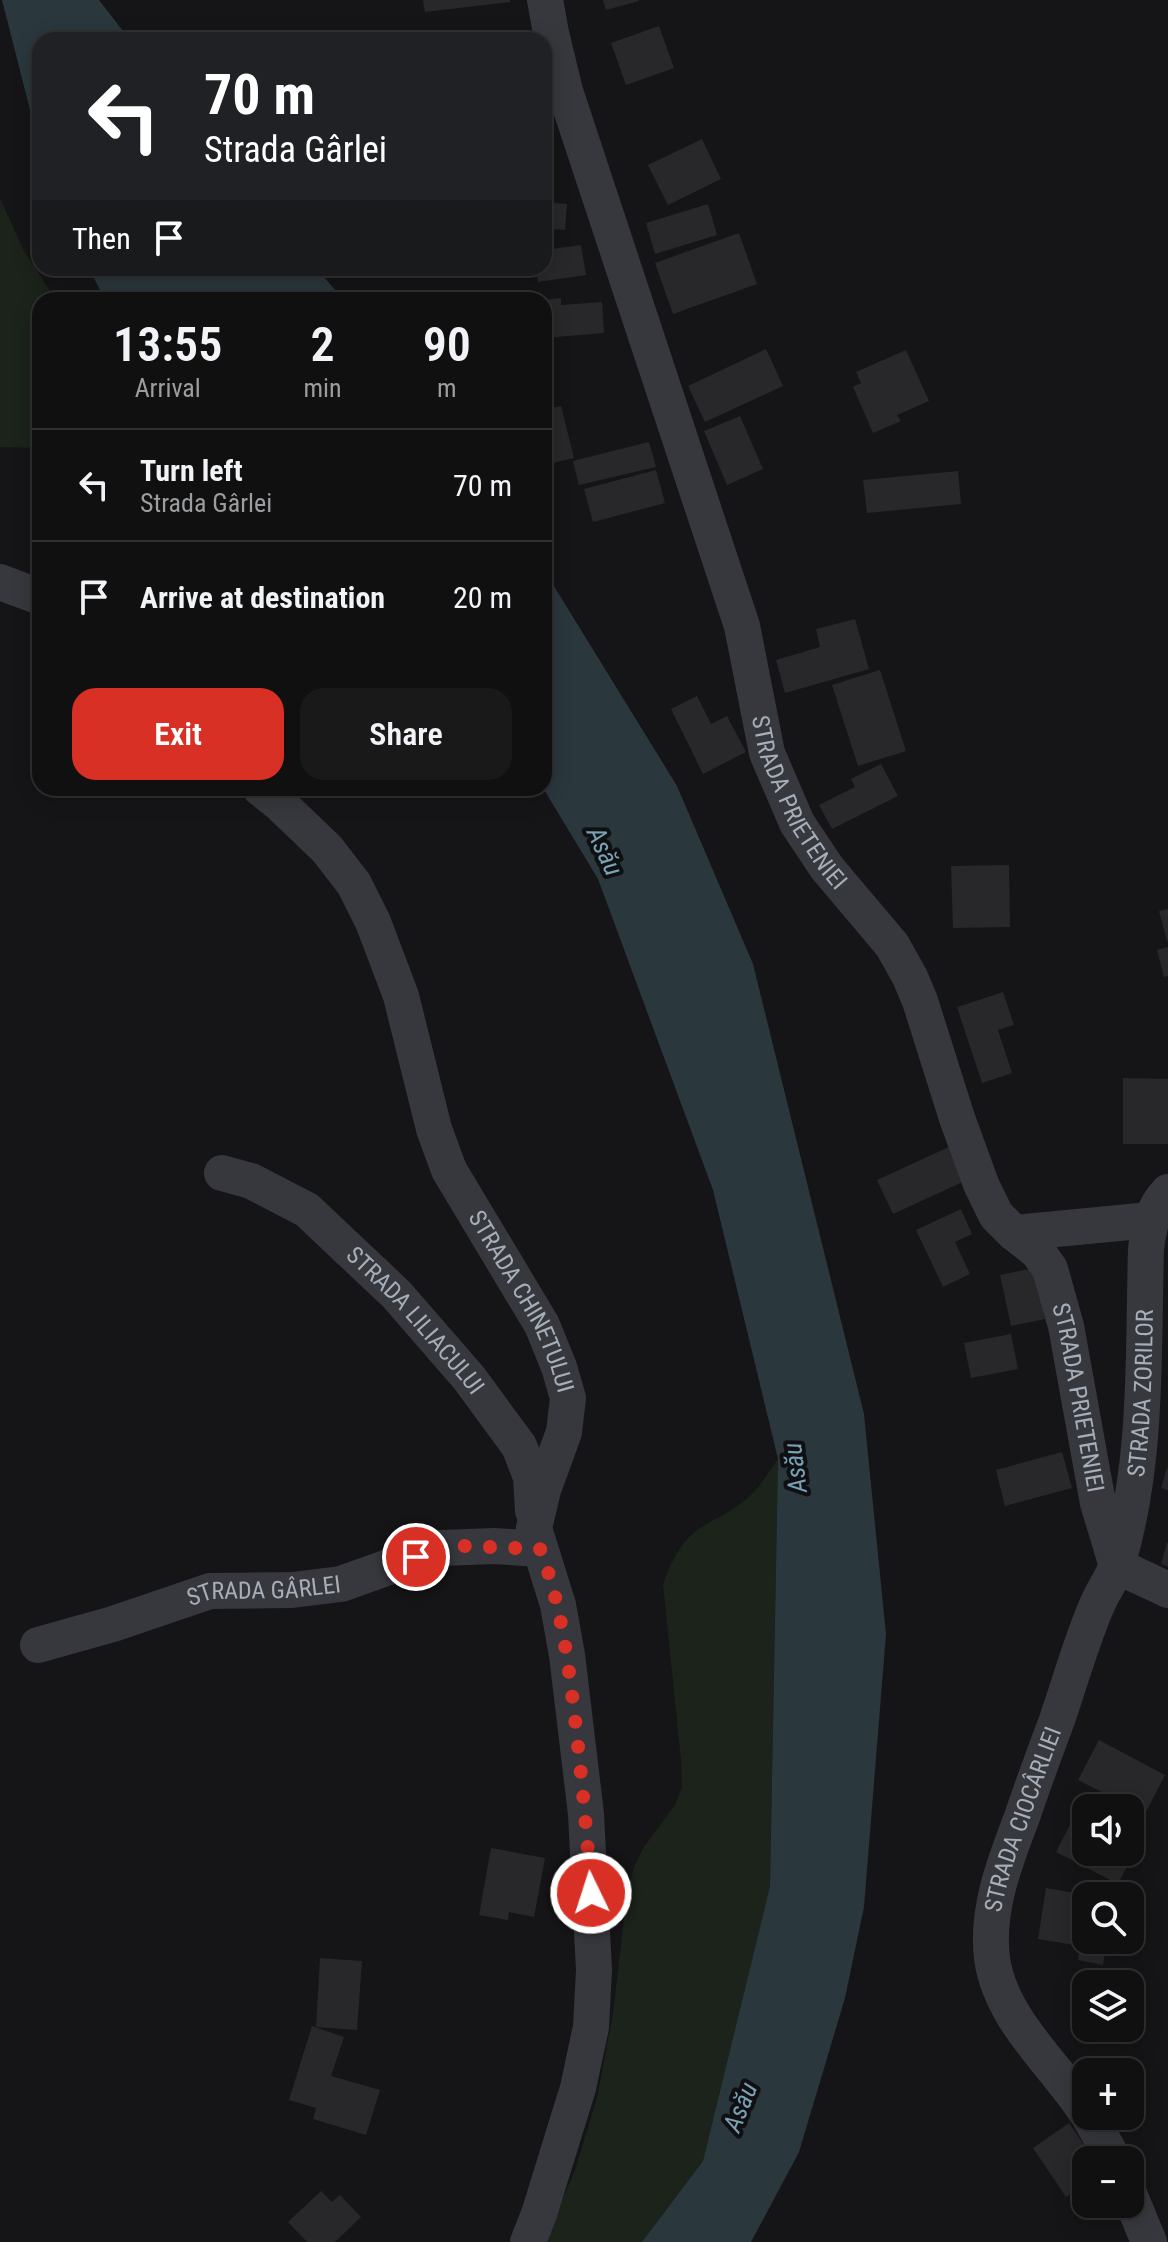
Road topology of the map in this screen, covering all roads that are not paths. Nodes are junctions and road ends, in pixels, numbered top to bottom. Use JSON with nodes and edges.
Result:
{"nodes":[{"id":1,"x":545,"y":0,"type":"edge"},
{"id":2,"x":551,"y":32,"type":"edge"},
{"id":3,"x":552,"y":37,"type":"edge"},
{"id":4,"x":0,"y":582,"type":"edge"},
{"id":5,"x":32,"y":594,"type":"edge"},
{"id":6,"x":270,"y":796,"type":"edge"},
{"id":7,"x":222,"y":1173,"type":"dead end"},
{"id":8,"x":1159,"y":1206,"type":"edge"},
{"id":9,"x":1014,"y":1233,"type":"junction"},
{"id":10,"x":537,"y":1538,"type":"junction"},
{"id":11,"x":1117,"y":1566,"type":"junction"},
{"id":12,"x":1168,"y":1590,"type":"edge"},
{"id":13,"x":38,"y":1645,"type":"dead end"},
{"id":14,"x":1072,"y":2094,"type":"edge"},
{"id":15,"x":1139,"y":2218,"type":"edge"},
{"id":16,"x":528,"y":2242,"type":"edge"},
{"id":17,"x":1149,"y":2242,"type":"edge"}],
"edges":[{"from":1,"to":2,"type":"street","name":"STRADA PRIETENIEI"},
{"from":3,"to":9,"type":"street","name":"STRADA PRIETENIEI"},
{"from":4,"to":5,"type":"street"},
{"from":6,"to":10,"type":"street","name":"STRADA CHINETULUI"},
{"from":7,"to":10,"type":"street","name":"STRADA LILIACULUI"},
{"from":8,"to":9,"type":"street","name":"STRADA ZORILOR"},
{"from":8,"to":11,"type":"street","name":"STRADA ZORILOR"},
{"from":9,"to":11,"type":"street","name":"STRADA PRIETENIEI"},
{"from":10,"to":13,"type":"street","name":"STRADA GÂRLEI"},
{"from":10,"to":16,"type":"street"},
{"from":11,"to":12,"type":"street"},
{"from":11,"to":14,"type":"street","name":"STRADA CIOCÂRLIEI"},
{"from":15,"to":17,"type":"street"}]}
